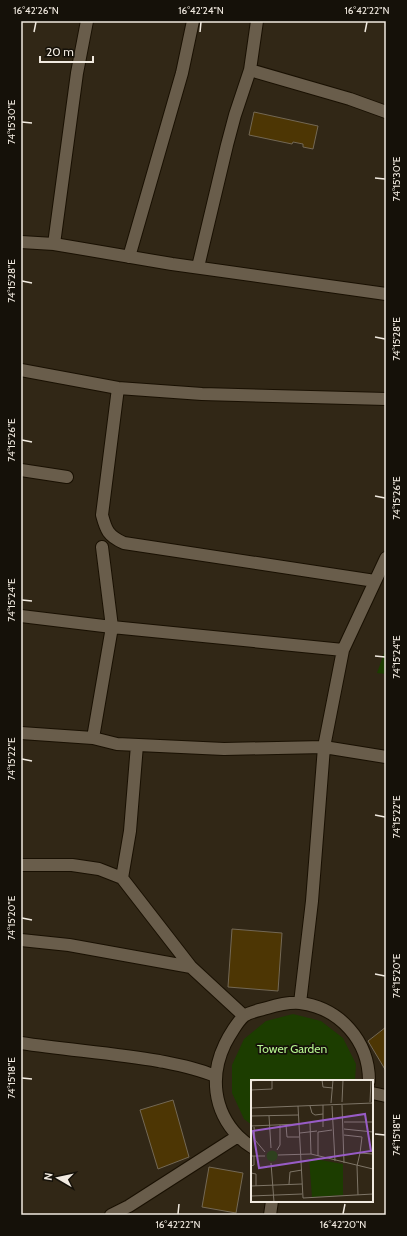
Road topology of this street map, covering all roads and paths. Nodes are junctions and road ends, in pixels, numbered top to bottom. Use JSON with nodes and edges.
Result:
{"nodes":[{"id":1,"x":87,"y":21,"type":"edge"},
{"id":2,"x":193,"y":21,"type":"edge"},
{"id":3,"x":257,"y":21,"type":"edge"},
{"id":4,"x":250,"y":70,"type":"junction"},
{"id":5,"x":386,"y":112,"type":"edge"},
{"id":6,"x":21,"y":242,"type":"edge"},
{"id":7,"x":54,"y":244,"type":"junction"},
{"id":8,"x":129,"y":257,"type":"junction"},
{"id":9,"x":198,"y":267,"type":"junction"},
{"id":10,"x":386,"y":294,"type":"edge"},
{"id":11,"x":21,"y":370,"type":"edge"},
{"id":12,"x":118,"y":388,"type":"junction"},
{"id":13,"x":386,"y":399,"type":"edge"},
{"id":14,"x":21,"y":470,"type":"edge"},
{"id":15,"x":67,"y":477,"type":"dead end"},
{"id":16,"x":102,"y":547,"type":"dead end"},
{"id":17,"x":386,"y":558,"type":"edge"},
{"id":18,"x":376,"y":581,"type":"junction"},
{"id":19,"x":21,"y":616,"type":"edge"},
{"id":20,"x":112,"y":627,"type":"junction"},
{"id":21,"x":343,"y":650,"type":"junction"},
{"id":22,"x":21,"y":733,"type":"edge"},
{"id":23,"x":93,"y":738,"type":"junction"},
{"id":24,"x":137,"y":745,"type":"junction"},
{"id":25,"x":324,"y":747,"type":"junction"},
{"id":26,"x":386,"y":757,"type":"edge"},
{"id":27,"x":21,"y":865,"type":"edge"},
{"id":28,"x":122,"y":878,"type":"junction"},
{"id":29,"x":21,"y":940,"type":"edge"},
{"id":30,"x":190,"y":967,"type":"junction"},
{"id":31,"x":300,"y":1003,"type":"junction"},
{"id":32,"x":244,"y":1016,"type":"junction"},
{"id":33,"x":21,"y":1043,"type":"edge"},
{"id":34,"x":215,"y":1076,"type":"junction"},
{"id":35,"x":369,"y":1080,"type":"edge"},
{"id":36,"x":373,"y":1093,"type":"edge"},
{"id":37,"x":386,"y":1096,"type":"edge"},
{"id":38,"x":238,"y":1136,"type":"junction"},
{"id":39,"x":251,"y":1146,"type":"edge"},
{"id":40,"x":272,"y":1202,"type":"edge"},
{"id":41,"x":112,"y":1215,"type":"edge"},
{"id":42,"x":270,"y":1215,"type":"edge"}],
"edges":[{"from":1,"to":7,"type":"street"},
{"from":2,"to":8,"type":"street"},
{"from":3,"to":4,"type":"street"},
{"from":4,"to":5,"type":"street"},
{"from":4,"to":9,"type":"street"},
{"from":6,"to":7,"type":"street"},
{"from":7,"to":8,"type":"street"},
{"from":8,"to":9,"type":"street"},
{"from":9,"to":10,"type":"street"},
{"from":11,"to":12,"type":"street"},
{"from":12,"to":13,"type":"street"},
{"from":12,"to":18,"type":"street"},
{"from":14,"to":15,"type":"street"},
{"from":16,"to":20,"type":"street"},
{"from":17,"to":18,"type":"street"},
{"from":18,"to":21,"type":"street"},
{"from":19,"to":20,"type":"street"},
{"from":20,"to":21,"type":"street"},
{"from":20,"to":23,"type":"street"},
{"from":21,"to":25,"type":"street"},
{"from":22,"to":23,"type":"street"},
{"from":23,"to":24,"type":"street"},
{"from":24,"to":25,"type":"street"},
{"from":24,"to":28,"type":"street"},
{"from":25,"to":26,"type":"street"},
{"from":25,"to":31,"type":"street"},
{"from":27,"to":28,"type":"street"},
{"from":28,"to":30,"type":"street"},
{"from":29,"to":30,"type":"street"},
{"from":30,"to":32,"type":"street"},
{"from":31,"to":32,"type":"street"},
{"from":31,"to":35,"type":"street"},
{"from":32,"to":34,"type":"street"},
{"from":33,"to":34,"type":"street"},
{"from":34,"to":38,"type":"street"},
{"from":36,"to":37,"type":"street"},
{"from":38,"to":39,"type":"street"},
{"from":38,"to":41,"type":"street"},
{"from":40,"to":42,"type":"street"}]}
